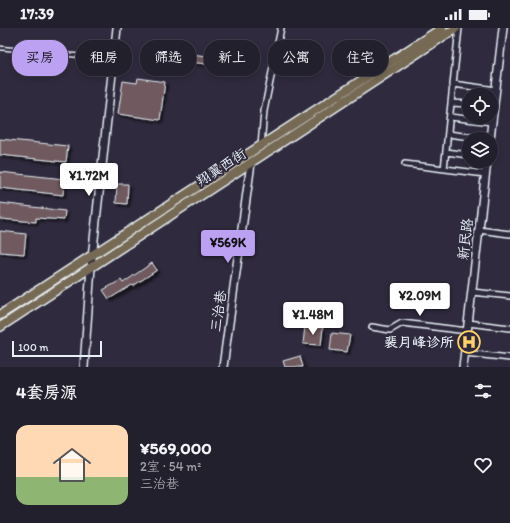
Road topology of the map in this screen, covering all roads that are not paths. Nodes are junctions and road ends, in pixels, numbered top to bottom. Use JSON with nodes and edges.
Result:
{"nodes":[{"id":1,"x":117,"y":28,"type":"edge"},
{"id":2,"x":281,"y":28,"type":"edge"},
{"id":3,"x":442,"y":28,"type":"edge"},
{"id":4,"x":456,"y":28,"type":"edge"},
{"id":5,"x":459,"y":28,"type":"edge"},
{"id":6,"x":503,"y":28,"type":"edge"},
{"id":7,"x":115,"y":40,"type":"edge"},
{"id":8,"x":0,"y":48,"type":"edge"},
{"id":9,"x":76,"y":55,"type":"edge"},
{"id":10,"x":111,"y":76,"type":"edge"},
{"id":11,"x":453,"y":84,"type":"junction"},
{"id":12,"x":482,"y":88,"type":"edge"},
{"id":13,"x":496,"y":88,"type":"edge"},
{"id":14,"x":451,"y":103,"type":"junction"},
{"id":15,"x":462,"y":104,"type":"edge"},
{"id":16,"x":450,"y":117,"type":"junction"},
{"id":17,"x":462,"y":118,"type":"edge"},
{"id":18,"x":448,"y":134,"type":"junction"},
{"id":19,"x":462,"y":136,"type":"edge"},
{"id":20,"x":261,"y":146,"type":"junction"},
{"id":21,"x":446,"y":152,"type":"junction"},
{"id":22,"x":462,"y":154,"type":"edge"},
{"id":23,"x":251,"y":163,"type":"junction"},
{"id":24,"x":405,"y":164,"type":"dead end"},
{"id":25,"x":486,"y":168,"type":"edge"},
{"id":26,"x":444,"y":169,"type":"junction"},
{"id":27,"x":485,"y":174,"type":"junction"},
{"id":28,"x":479,"y":230,"type":"junction"},
{"id":29,"x":510,"y":234,"type":"edge"},
{"id":30,"x":93,"y":254,"type":"junction"},
{"id":31,"x":91,"y":267,"type":"junction"},
{"id":32,"x":472,"y":292,"type":"junction"},
{"id":33,"x":510,"y":296,"type":"edge"},
{"id":34,"x":0,"y":315,"type":"edge"},
{"id":35,"x":0,"y":327,"type":"edge"},
{"id":36,"x":372,"y":327,"type":"dead end"},
{"id":37,"x":468,"y":327,"type":"junction"},
{"id":38,"x":510,"y":328,"type":"edge"},
{"id":39,"x":465,"y":352,"type":"junction"},
{"id":40,"x":510,"y":358,"type":"edge"},
{"id":41,"x":84,"y":367,"type":"edge"},
{"id":42,"x":223,"y":367,"type":"edge"},
{"id":43,"x":463,"y":367,"type":"edge"}],
"edges":[{"from":1,"to":7,"type":"street"},
{"from":2,"to":20,"type":"street"},
{"from":3,"to":20,"type":"main road","name":"翔翼西街"},
{"from":4,"to":23,"type":"main road","name":"翔翼西街"},
{"from":5,"to":11,"type":"street"},
{"from":6,"to":13,"type":"street"},
{"from":8,"to":9,"type":"lane"},
{"from":10,"to":30,"type":"street"},
{"from":11,"to":12,"type":"street"},
{"from":11,"to":14,"type":"street"},
{"from":14,"to":15,"type":"street"},
{"from":14,"to":16,"type":"street"},
{"from":16,"to":17,"type":"street"},
{"from":16,"to":18,"type":"street"},
{"from":18,"to":19,"type":"street"},
{"from":18,"to":21,"type":"street"},
{"from":20,"to":30,"type":"main road","name":"翔翼西街"},
{"from":21,"to":22,"type":"street"},
{"from":21,"to":26,"type":"street"},
{"from":23,"to":31,"type":"main road","name":"翔翼西街"},
{"from":23,"to":42,"type":"street","name":"三治巷"},
{"from":24,"to":26,"type":"street"},
{"from":25,"to":27,"type":"street","name":"新民路"},
{"from":26,"to":27,"type":"street"},
{"from":27,"to":28,"type":"street","name":"新民路"},
{"from":28,"to":29,"type":"street"},
{"from":28,"to":32,"type":"street","name":"新民路"},
{"from":30,"to":31,"type":"street"},
{"from":30,"to":34,"type":"main road","name":"翔翼西街"},
{"from":31,"to":35,"type":"main road","name":"翔翼西街"},
{"from":31,"to":41,"type":"street"},
{"from":32,"to":33,"type":"street"},
{"from":32,"to":37,"type":"street","name":"新民路"},
{"from":36,"to":37,"type":"street"},
{"from":37,"to":38,"type":"street"},
{"from":37,"to":39,"type":"street","name":"新民路"},
{"from":39,"to":40,"type":"street"},
{"from":39,"to":43,"type":"street","name":"新民路"}]}
